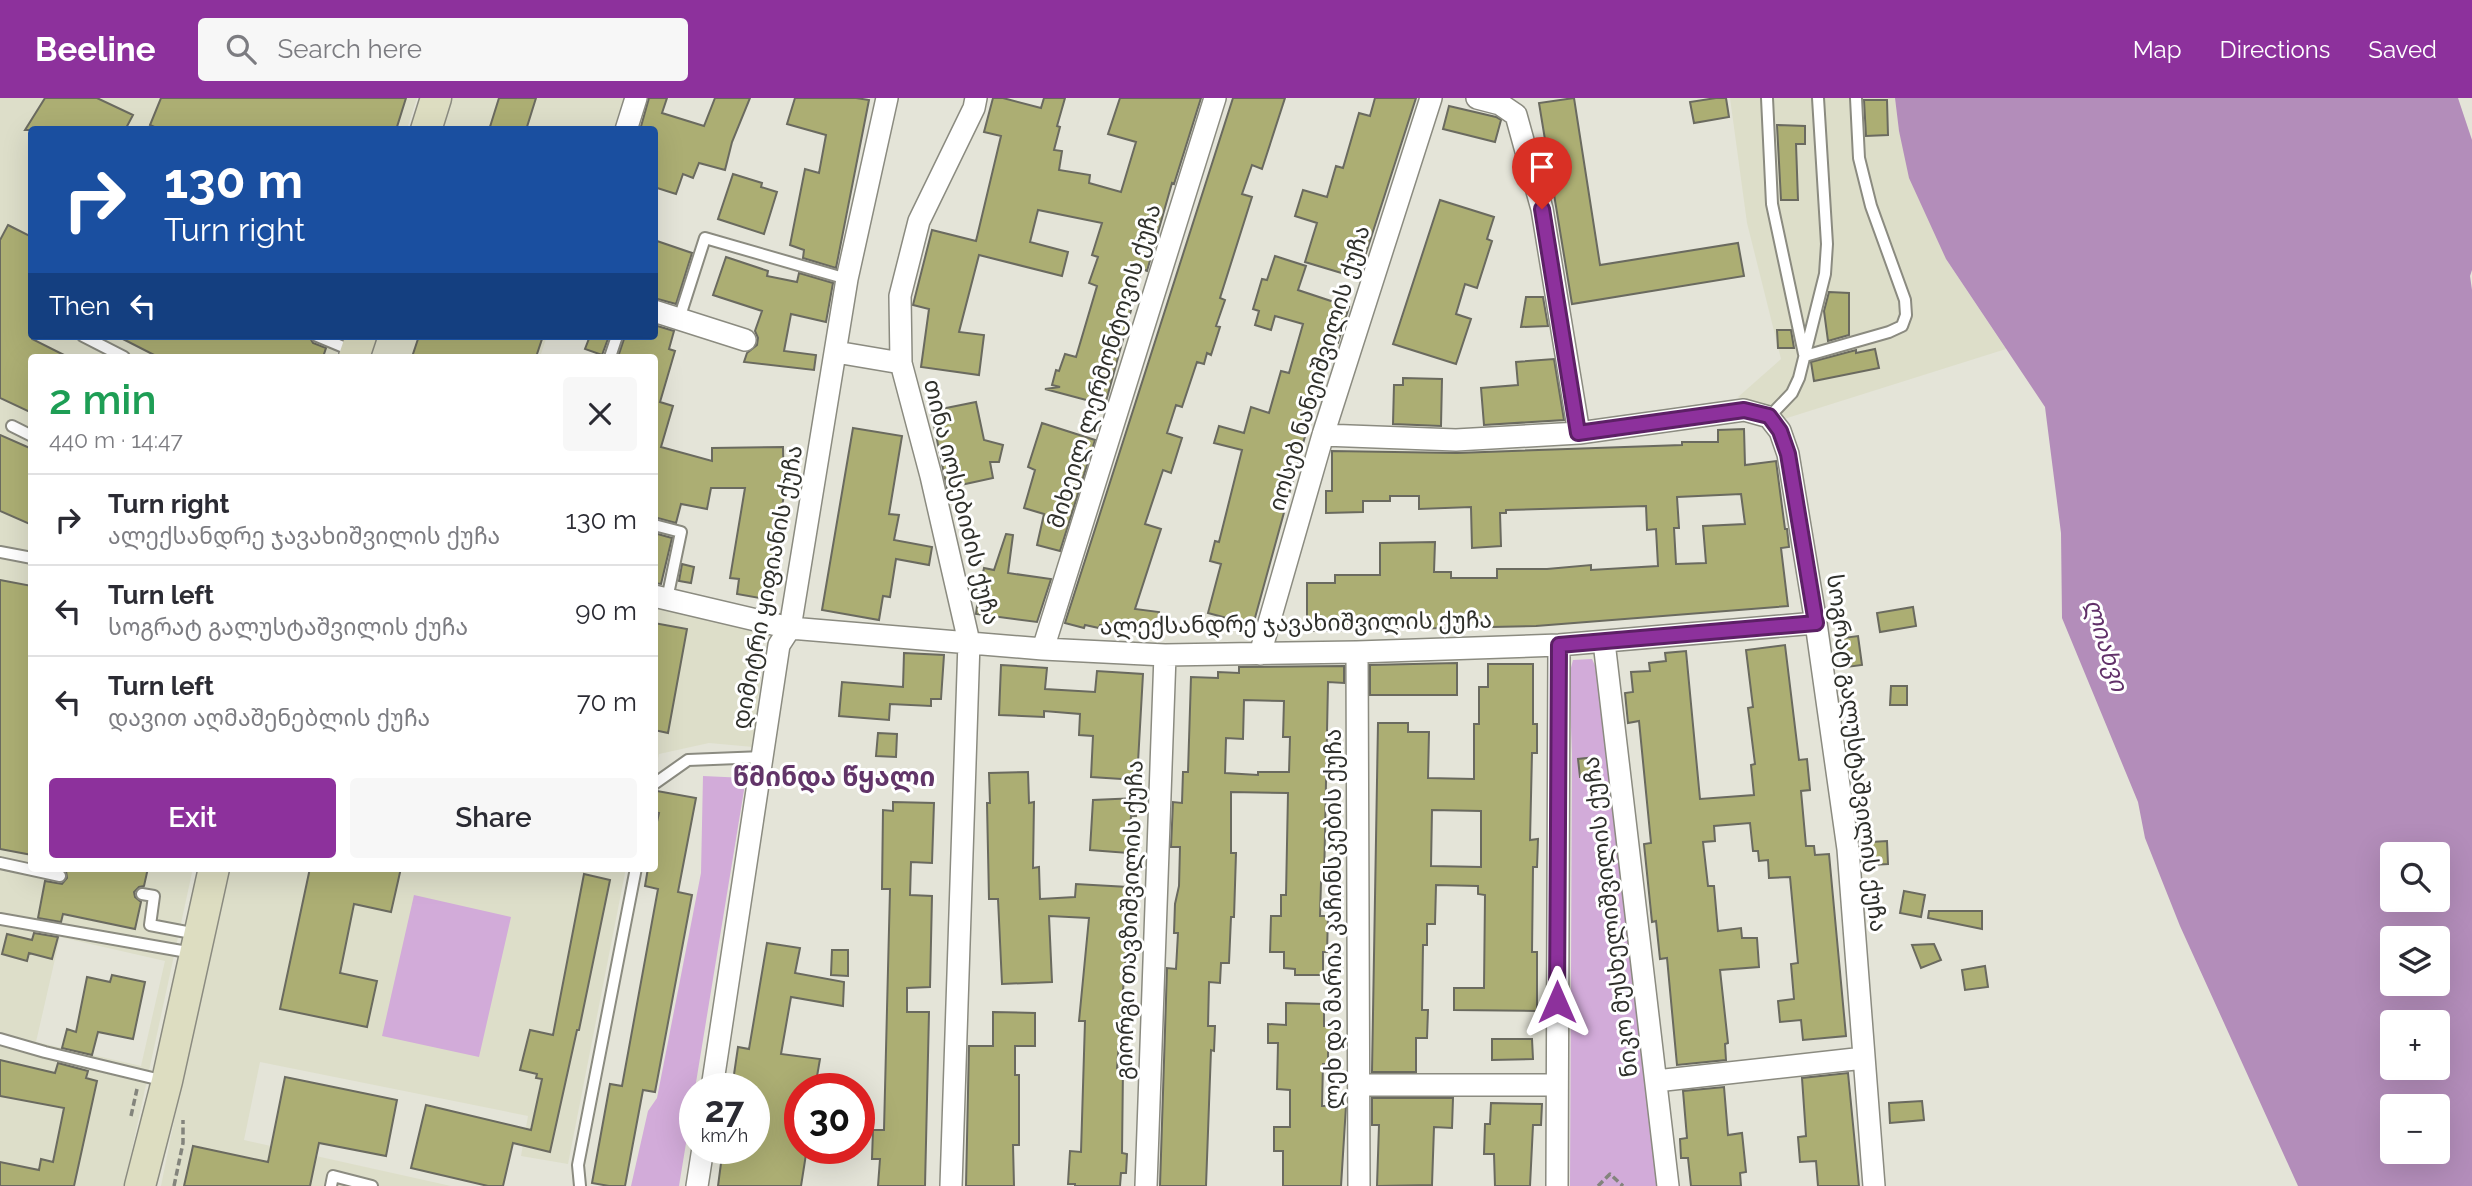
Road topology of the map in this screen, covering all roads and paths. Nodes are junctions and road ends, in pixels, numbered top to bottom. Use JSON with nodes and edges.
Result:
{"nodes":[{"id":1,"x":436,"y":98,"type":"edge"},
{"id":2,"x":636,"y":98,"type":"edge"},
{"id":3,"x":887,"y":98,"type":"edge"},
{"id":4,"x":976,"y":98,"type":"edge"},
{"id":5,"x":1215,"y":98,"type":"edge"},
{"id":6,"x":1431,"y":98,"type":"edge"},
{"id":7,"x":1477,"y":98,"type":"edge"},
{"id":8,"x":1767,"y":98,"type":"edge"},
{"id":9,"x":1818,"y":98,"type":"edge"},
{"id":10,"x":1856,"y":98,"type":"edge"},
{"id":11,"x":427,"y":126,"type":"edge"},
{"id":12,"x":627,"y":126,"type":"edge"},
{"id":13,"x":847,"y":279,"type":"junction"},
{"id":14,"x":658,"y":312,"type":"edge"},
{"id":15,"x":679,"y":319,"type":"junction"},
{"id":16,"x":91,"y":340,"type":"edge"},
{"id":17,"x":330,"y":340,"type":"edge"},
{"id":18,"x":745,"y":340,"type":"dead end"},
{"id":19,"x":357,"y":348,"type":"edge"},
{"id":20,"x":835,"y":352,"type":"junction"},
{"id":21,"x":118,"y":354,"type":"edge"},
{"id":22,"x":1805,"y":356,"type":"junction"},
{"id":23,"x":901,"y":363,"type":"junction"},
{"id":24,"x":1769,"y":416,"type":"junction"},
{"id":25,"x":12,"y":426,"type":"dead end"},
{"id":26,"x":1578,"y":433,"type":"junction"},
{"id":27,"x":28,"y":434,"type":"edge"},
{"id":28,"x":1324,"y":435,"type":"junction"},
{"id":29,"x":658,"y":526,"type":"edge"},
{"id":30,"x":0,"y":552,"type":"edge"},
{"id":31,"x":28,"y":557,"type":"edge"},
{"id":32,"x":661,"y":597,"type":"edge"},
{"id":33,"x":1816,"y":623,"type":"junction"},
{"id":34,"x":790,"y":628,"type":"junction"},
{"id":35,"x":969,"y":642,"type":"junction"},
{"id":36,"x":1604,"y":642,"type":"junction"},
{"id":37,"x":1559,"y":645,"type":"junction"},
{"id":38,"x":1043,"y":649,"type":"junction"},
{"id":39,"x":1357,"y":652,"type":"junction"},
{"id":40,"x":1260,"y":654,"type":"junction"},
{"id":41,"x":1165,"y":655,"type":"junction"},
{"id":42,"x":763,"y":757,"type":"junction"},
{"id":43,"x":658,"y":781,"type":"edge"},
{"id":44,"x":0,"y":863,"type":"edge"},
{"id":45,"x":28,"y":869,"type":"edge"},
{"id":46,"x":42,"y":872,"type":"edge"},
{"id":47,"x":213,"y":872,"type":"edge"},
{"id":48,"x":635,"y":872,"type":"edge"},
{"id":49,"x":60,"y":876,"type":"dead end"},
{"id":50,"x":142,"y":894,"type":"dead end"},
{"id":51,"x":0,"y":919,"type":"edge"},
{"id":52,"x":198,"y":944,"type":"junction"},
{"id":53,"x":0,"y":1039,"type":"edge"},
{"id":54,"x":1864,"y":1058,"type":"junction"},
{"id":55,"x":714,"y":1073,"type":"edge"},
{"id":56,"x":1656,"y":1081,"type":"junction"},
{"id":57,"x":167,"y":1082,"type":"junction"},
{"id":58,"x":1360,"y":1085,"type":"junction"},
{"id":59,"x":1557,"y":1085,"type":"junction"},
{"id":60,"x":700,"y":1164,"type":"edge"},
{"id":61,"x":140,"y":1186,"type":"edge"},
{"id":62,"x":331,"y":1186,"type":"edge"},
{"id":63,"x":372,"y":1186,"type":"edge"},
{"id":64,"x":580,"y":1186,"type":"edge"},
{"id":65,"x":697,"y":1186,"type":"edge"},
{"id":66,"x":951,"y":1186,"type":"edge"},
{"id":67,"x":1146,"y":1186,"type":"edge"},
{"id":68,"x":1360,"y":1186,"type":"edge"},
{"id":69,"x":1558,"y":1186,"type":"edge"},
{"id":70,"x":1598,"y":1186,"type":"edge"},
{"id":71,"x":1623,"y":1186,"type":"edge"},
{"id":72,"x":1668,"y":1186,"type":"edge"},
{"id":73,"x":1874,"y":1186,"type":"edge"}],
"edges":[{"from":1,"to":11,"type":"main road"},
{"from":2,"to":12,"type":"street"},
{"from":3,"to":13,"type":"street","name":"დიმიტრი ყიფიანის ქუჩა"},
{"from":4,"to":23,"type":"street","name":"თინა იოსებიძის ქუჩა"},
{"from":5,"to":38,"type":"street","name":"მიხეილ ლერმონტოვის ქუჩა"},
{"from":6,"to":28,"type":"street","name":"იოსებ ნანეიშვილის ქუჩა"},
{"from":7,"to":26,"type":"street"},
{"from":8,"to":22,"type":"lane"},
{"from":9,"to":22,"type":"lane"},
{"from":10,"to":22,"type":"lane"},
{"from":13,"to":15,"type":"lane"},
{"from":13,"to":20,"type":"street","name":"დიმიტრი ყიფიანის ქუჩა"},
{"from":14,"to":15,"type":"street"},
{"from":15,"to":18,"type":"street"},
{"from":16,"to":21,"type":"lane"},
{"from":17,"to":19,"type":"lane"},
{"from":20,"to":23,"type":"street"},
{"from":20,"to":34,"type":"street","name":"დიმიტრი ყიფიანის ქუჩა"},
{"from":22,"to":24,"type":"lane"},
{"from":23,"to":35,"type":"street","name":"თინა იოსებიძის ქუჩა"},
{"from":24,"to":26,"type":"street"},
{"from":24,"to":33,"type":"street","name":"სოგრატ გალუსტაშვილის ქუჩა"},
{"from":25,"to":27,"type":"lane"},
{"from":26,"to":28,"type":"street"},
{"from":28,"to":40,"type":"street","name":"იოსებ ნანეიშვილის ქუჩა"},
{"from":29,"to":32,"type":"lane"},
{"from":30,"to":31,"type":"lane"},
{"from":32,"to":34,"type":"street","name":"ალექსანდრე ჯავახიშვილის ქუჩა"},
{"from":33,"to":36,"type":"street","name":"ალექსანდრე ჯავახიშვილის ქუჩა"},
{"from":33,"to":54,"type":"street","name":"სოგრატ გალუსტაშვილის ქუჩა"},
{"from":34,"to":35,"type":"street","name":"ალექსანდრე ჯავახიშვილის ქუჩა"},
{"from":34,"to":42,"type":"street","name":"დიმიტრი ყიფიანის ქუჩა"},
{"from":35,"to":38,"type":"street","name":"ალექსანდრე ჯავახიშვილის ქუჩა"},
{"from":35,"to":66,"type":"street","name":"თინა იოსებიძის ქუჩა"},
{"from":36,"to":37,"type":"street","name":"ალექსანდრე ჯავახიშვილის ქუჩა"},
{"from":36,"to":56,"type":"street","name":"ნიკო მუსხელიშვილის ქუჩა"},
{"from":37,"to":39,"type":"street","name":"ალექსანდრე ჯავახიშვილის ქუჩა"},
{"from":37,"to":59,"type":"street","name":"ნიკო მუსხელიშვილის ქუჩა"},
{"from":38,"to":41,"type":"street","name":"ალექსანდრე ჯავახიშვილის ქუჩა"},
{"from":39,"to":40,"type":"street","name":"ალექსანდრე ჯავახიშვილის ქუჩა"},
{"from":39,"to":58,"type":"street","name":"ლეხ და მარია კაჩინსკების ქუჩა"},
{"from":40,"to":41,"type":"street","name":"ალექსანდრე ჯავახიშვილის ქუჩა"},
{"from":41,"to":67,"type":"street","name":"გიორგი თავზიშვილის ქუჩა"},
{"from":42,"to":43,"type":"lane"},
{"from":42,"to":55,"type":"street","name":"დიმიტრი ყიფიანის ქუჩა"},
{"from":44,"to":45,"type":"lane"},
{"from":46,"to":49,"type":"lane"},
{"from":47,"to":52,"type":"main road"},
{"from":48,"to":64,"type":"lane"},
{"from":50,"to":52,"type":"lane"},
{"from":51,"to":52,"type":"lane"},
{"from":52,"to":57,"type":"main road"},
{"from":53,"to":57,"type":"lane"},
{"from":54,"to":56,"type":"street"},
{"from":54,"to":73,"type":"street","name":"სოგრატ გალუსტაშვილის ქუჩა"},
{"from":56,"to":72,"type":"street","name":"ნიკო მუსხელიშვილის ქუჩა"},
{"from":57,"to":61,"type":"main road"},
{"from":58,"to":59,"type":"street"},
{"from":58,"to":68,"type":"street","name":"ლეხ და მარია კაჩინსკების ქუჩა"},
{"from":59,"to":69,"type":"street","name":"ნიკო მუსხელიშვილის ქუჩა"},
{"from":60,"to":65,"type":"street"},
{"from":62,"to":63,"type":"lane"},
{"from":70,"to":71,"type":"path"}]}
